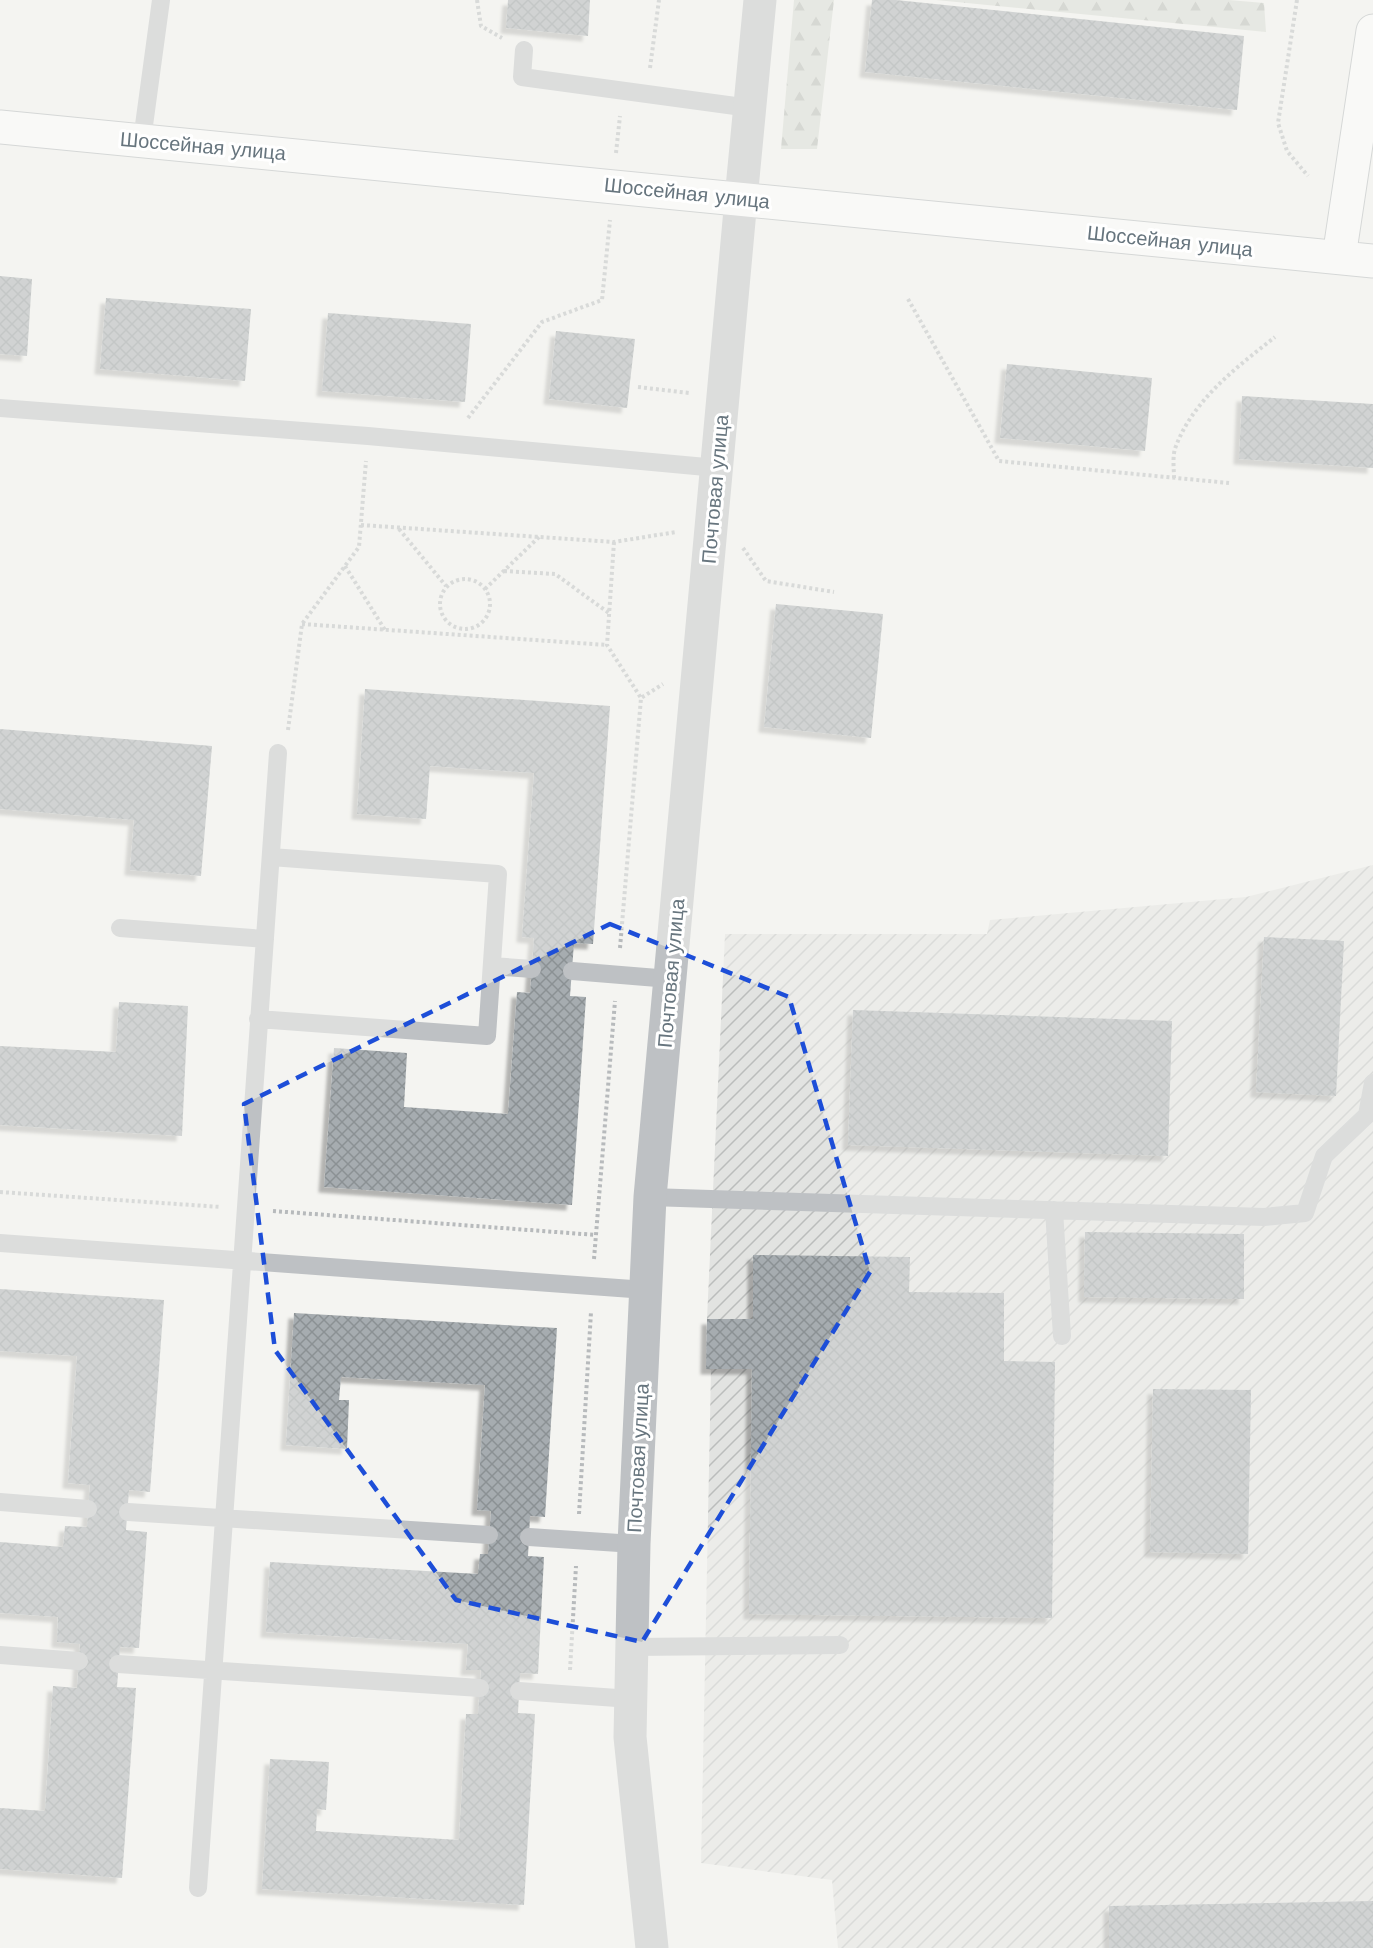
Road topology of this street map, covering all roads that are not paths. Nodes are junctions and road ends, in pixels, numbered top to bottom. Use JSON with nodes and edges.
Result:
{"nodes":[{"id":1,"x":161,"y":0,"type":"edge"},
{"id":2,"x":760,"y":0,"type":"edge"},
{"id":3,"x":1373,"y":32,"type":"edge"},
{"id":4,"x":524,"y":50,"type":"road end"},
{"id":5,"x":750,"y":108,"type":"junction"},
{"id":6,"x":0,"y":127,"type":"edge"},
{"id":7,"x":142,"y":140,"type":"junction"},
{"id":8,"x":741,"y":199,"type":"junction"},
{"id":9,"x":1339,"y":257,"type":"junction"},
{"id":10,"x":1373,"y":261,"type":"edge"},
{"id":11,"x":0,"y":408,"type":"edge"},
{"id":12,"x":717,"y":468,"type":"junction"},
{"id":13,"x":278,"y":753,"type":"road end"},
{"id":14,"x":271,"y":857,"type":"junction"},
{"id":15,"x":120,"y":928,"type":"dead end"},
{"id":16,"x":265,"y":939,"type":"junction"},
{"id":17,"x":492,"y":966,"type":"junction"},
{"id":18,"x":532,"y":969,"type":"dead end"},
{"id":19,"x":572,"y":971,"type":"dead end"},
{"id":20,"x":670,"y":979,"type":"junction"},
{"id":21,"x":258,"y":1019,"type":"junction"},
{"id":22,"x":1373,"y":1083,"type":"edge"},
{"id":23,"x":650,"y":1197,"type":"junction"},
{"id":24,"x":1054,"y":1210,"type":"junction"},
{"id":25,"x":0,"y":1243,"type":"edge"},
{"id":26,"x":243,"y":1261,"type":"junction"},
{"id":27,"x":646,"y":1290,"type":"junction"},
{"id":28,"x":1062,"y":1336,"type":"dead end"},
{"id":29,"x":0,"y":1502,"type":"edge"},
{"id":30,"x":88,"y":1509,"type":"dead end"},
{"id":31,"x":128,"y":1512,"type":"dead end"},
{"id":32,"x":224,"y":1518,"type":"junction"},
{"id":33,"x":489,"y":1534,"type":"dead end"},
{"id":34,"x":529,"y":1537,"type":"dead end"},
{"id":35,"x":634,"y":1545,"type":"junction"},
{"id":36,"x":840,"y":1645,"type":"dead end"},
{"id":37,"x":632,"y":1647,"type":"junction"},
{"id":38,"x":0,"y":1655,"type":"edge"},
{"id":39,"x":79,"y":1661,"type":"dead end"},
{"id":40,"x":118,"y":1664,"type":"dead end"},
{"id":41,"x":213,"y":1670,"type":"junction"},
{"id":42,"x":480,"y":1688,"type":"dead end"},
{"id":43,"x":519,"y":1691,"type":"dead end"},
{"id":44,"x":631,"y":1699,"type":"junction"},
{"id":45,"x":198,"y":1888,"type":"dead end"},
{"id":46,"x":652,"y":1948,"type":"edge"}],
"edges":[{"from":1,"to":7,"type":"lane"},
{"from":2,"to":5,"type":"street","name":"Почтовая улица"},
{"from":3,"to":9,"type":"main road"},
{"from":4,"to":5,"type":"lane"},
{"from":5,"to":8,"type":"street","name":"Почтовая улица"},
{"from":6,"to":7,"type":"main road","name":"Шоссейная улица"},
{"from":7,"to":8,"type":"main road","name":"Шоссейная улица"},
{"from":8,"to":9,"type":"main road","name":"Шоссейная улица"},
{"from":8,"to":12,"type":"street","name":"Почтовая улица"},
{"from":9,"to":10,"type":"main road","name":"Шоссейная улица"},
{"from":11,"to":12,"type":"lane"},
{"from":12,"to":20,"type":"street","name":"Почтовая улица"},
{"from":13,"to":14,"type":"lane"},
{"from":14,"to":16,"type":"lane"},
{"from":14,"to":17,"type":"lane"},
{"from":15,"to":16,"type":"lane"},
{"from":16,"to":21,"type":"lane"},
{"from":17,"to":18,"type":"lane"},
{"from":17,"to":21,"type":"lane"},
{"from":19,"to":20,"type":"lane"},
{"from":20,"to":23,"type":"street","name":"Почтовая улица"},
{"from":21,"to":26,"type":"lane"},
{"from":22,"to":24,"type":"lane"},
{"from":23,"to":24,"type":"lane"},
{"from":23,"to":27,"type":"street","name":"Почтовая улица"},
{"from":24,"to":28,"type":"lane"},
{"from":25,"to":26,"type":"lane"},
{"from":26,"to":27,"type":"lane"},
{"from":26,"to":32,"type":"lane"},
{"from":27,"to":35,"type":"street","name":"Почтовая улица"},
{"from":29,"to":30,"type":"lane"},
{"from":31,"to":32,"type":"lane"},
{"from":32,"to":33,"type":"lane"},
{"from":32,"to":41,"type":"lane"},
{"from":34,"to":35,"type":"lane"},
{"from":35,"to":37,"type":"street","name":"Почтовая улица"},
{"from":36,"to":37,"type":"lane"},
{"from":37,"to":44,"type":"street","name":"Почтовая улица"},
{"from":38,"to":39,"type":"lane"},
{"from":40,"to":41,"type":"lane"},
{"from":41,"to":42,"type":"lane"},
{"from":41,"to":45,"type":"lane"},
{"from":43,"to":44,"type":"lane"},
{"from":44,"to":46,"type":"street","name":"Почтовая улица"}]}
